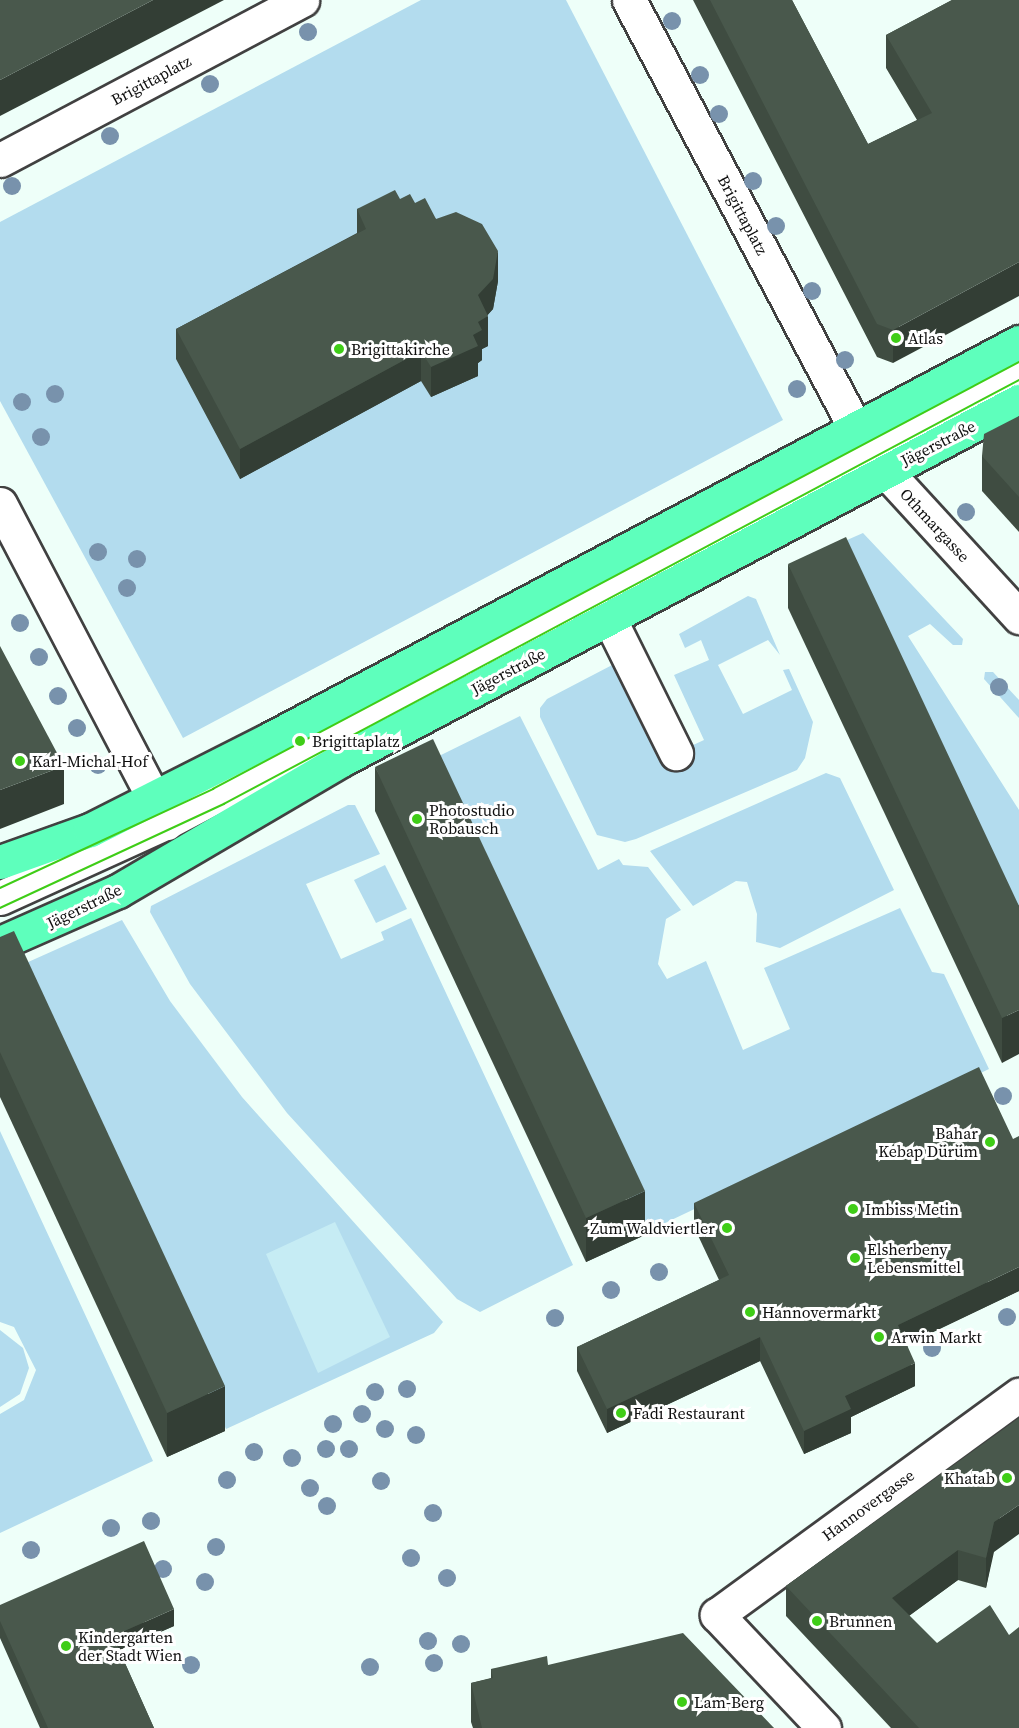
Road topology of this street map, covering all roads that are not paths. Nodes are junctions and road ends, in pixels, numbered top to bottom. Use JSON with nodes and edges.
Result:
{"nodes":[{"id":1,"x":302,"y":0,"type":"edge"},
{"id":2,"x":630,"y":0,"type":"edge"},
{"id":3,"x":0,"y":160,"type":"edge"},
{"id":4,"x":1019,"y":342,"type":"edge"},
{"id":5,"x":1019,"y":372,"type":"edge"},
{"id":6,"x":1019,"y":401,"type":"edge"},
{"id":7,"x":870,"y":451,"type":"junction"},
{"id":8,"x":0,"y":504,"type":"edge"},
{"id":9,"x":625,"y":554,"type":"junction"},
{"id":10,"x":614,"y":605,"type":"junction"},
{"id":11,"x":1019,"y":616,"type":"edge"},
{"id":12,"x":685,"y":749,"type":"dead end"},
{"id":13,"x":161,"y":809,"type":"junction"},
{"id":14,"x":180,"y":852,"type":"junction"},
{"id":15,"x":0,"y":862,"type":"edge"},
{"id":16,"x":0,"y":898,"type":"edge"},
{"id":17,"x":0,"y":943,"type":"edge"},
{"id":18,"x":1019,"y":1395,"type":"edge"},
{"id":19,"x":824,"y":1728,"type":"edge"}],
"edges":[{"from":1,"to":3,"type":"street","name":"Brigittaplatz"},
{"from":2,"to":7,"type":"street","name":"Brigittaplatz"},
{"from":4,"to":7,"type":"main road","name":"Jägerstraße"},
{"from":5,"to":7,"type":"street","name":"Jägerstraße"},
{"from":6,"to":7,"type":"main road","name":"Jägerstraße"},
{"from":7,"to":9,"type":"main road","name":"Jägerstraße"},
{"from":7,"to":10,"type":"main road","name":"Jägerstraße"},
{"from":7,"to":11,"type":"street","name":"Othmargasse"},
{"from":8,"to":13,"type":"street"},
{"from":9,"to":10,"type":"street"},
{"from":9,"to":13,"type":"main road","name":"Jägerstraße"},
{"from":10,"to":12,"type":"street"},
{"from":10,"to":13,"type":"street","name":"Jägerstraße"},
{"from":10,"to":14,"type":"main road","name":"Jägerstraße"},
{"from":13,"to":14,"type":"street"},
{"from":13,"to":15,"type":"main road","name":"Jägerstraße"},
{"from":13,"to":16,"type":"street","name":"Jägerstraße"},
{"from":14,"to":17,"type":"main road","name":"Jägerstraße"},
{"from":18,"to":19,"type":"street","name":"Hannovergasse"}]}
